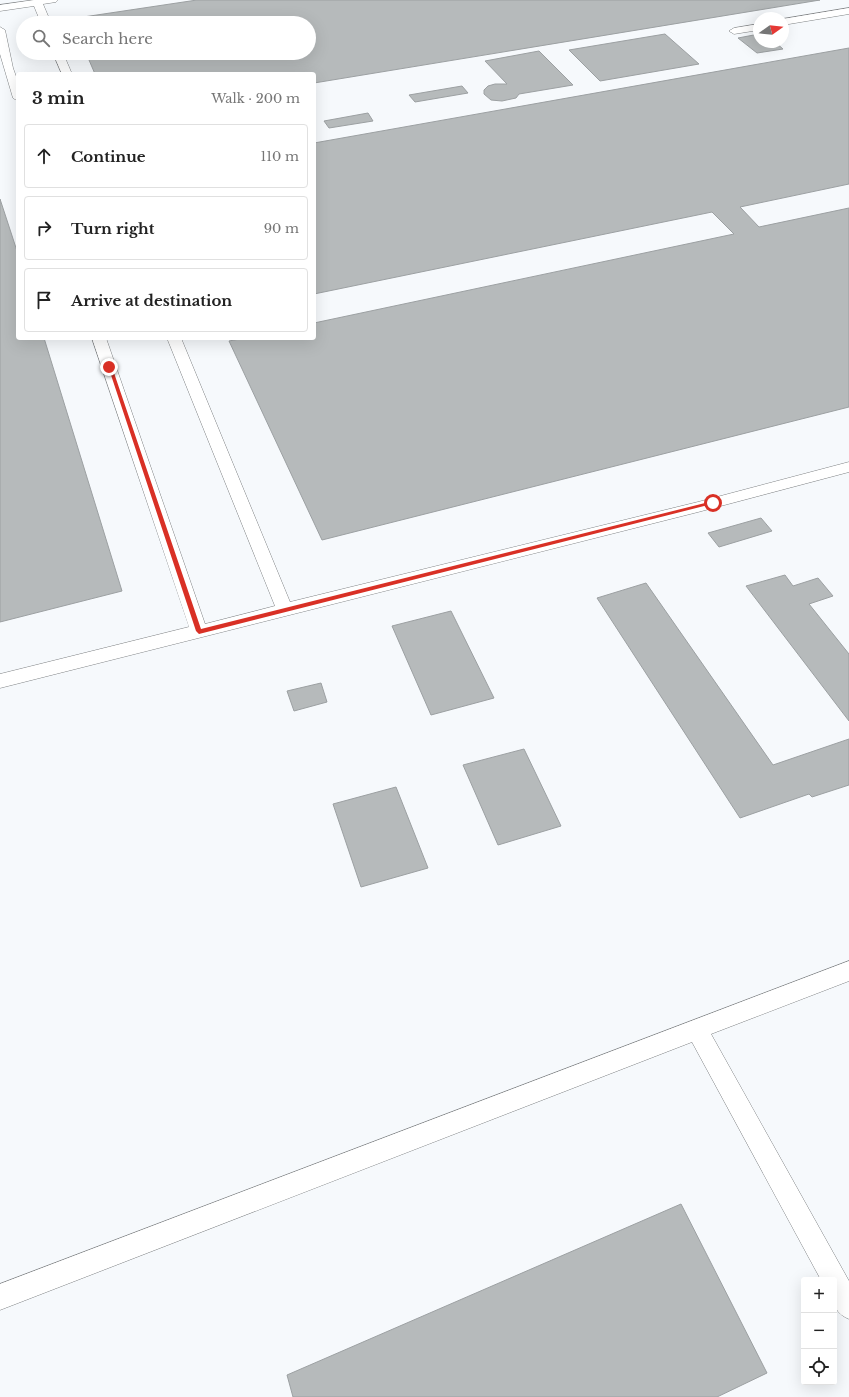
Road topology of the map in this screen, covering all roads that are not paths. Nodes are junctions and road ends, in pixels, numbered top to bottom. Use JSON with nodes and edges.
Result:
{"nodes":[{"id":1,"x":53,"y":0,"type":"edge"},
{"id":2,"x":37,"y":2,"type":"junction"},
{"id":3,"x":0,"y":8,"type":"edge"},
{"id":4,"x":849,"y":11,"type":"edge"},
{"id":5,"x":43,"y":16,"type":"edge"},
{"id":6,"x":789,"y":21,"type":"edge"},
{"id":7,"x":753,"y":27,"type":"edge"},
{"id":8,"x":0,"y":30,"type":"edge"},
{"id":9,"x":734,"y":31,"type":"dead end"},
{"id":10,"x":61,"y":60,"type":"edge"},
{"id":11,"x":65,"y":72,"type":"edge"},
{"id":12,"x":16,"y":92,"type":"edge"},
{"id":13,"x":100,"y":340,"type":"edge"},
{"id":14,"x":175,"y":340,"type":"edge"},
{"id":15,"x":849,"y":467,"type":"edge"},
{"id":16,"x":285,"y":610,"type":"junction"},
{"id":17,"x":199,"y":631,"type":"junction"},
{"id":18,"x":0,"y":681,"type":"edge"},
{"id":19,"x":849,"y":971,"type":"edge"},
{"id":20,"x":697,"y":1030,"type":"junction"},
{"id":21,"x":0,"y":1297,"type":"edge"},
{"id":22,"x":849,"y":1306,"type":"edge"}],
"edges":[{"from":1,"to":2,"type":"lane"},
{"from":2,"to":3,"type":"lane"},
{"from":2,"to":5,"type":"lane"},
{"from":4,"to":6,"type":"lane"},
{"from":7,"to":9,"type":"lane"},
{"from":8,"to":12,"type":"lane"},
{"from":10,"to":11,"type":"lane"},
{"from":13,"to":17,"type":"lane"},
{"from":14,"to":16,"type":"lane"},
{"from":15,"to":16,"type":"lane"},
{"from":16,"to":17,"type":"lane"},
{"from":17,"to":18,"type":"lane"},
{"from":19,"to":20,"type":"lane"},
{"from":20,"to":21,"type":"lane"},
{"from":20,"to":22,"type":"lane"}]}
